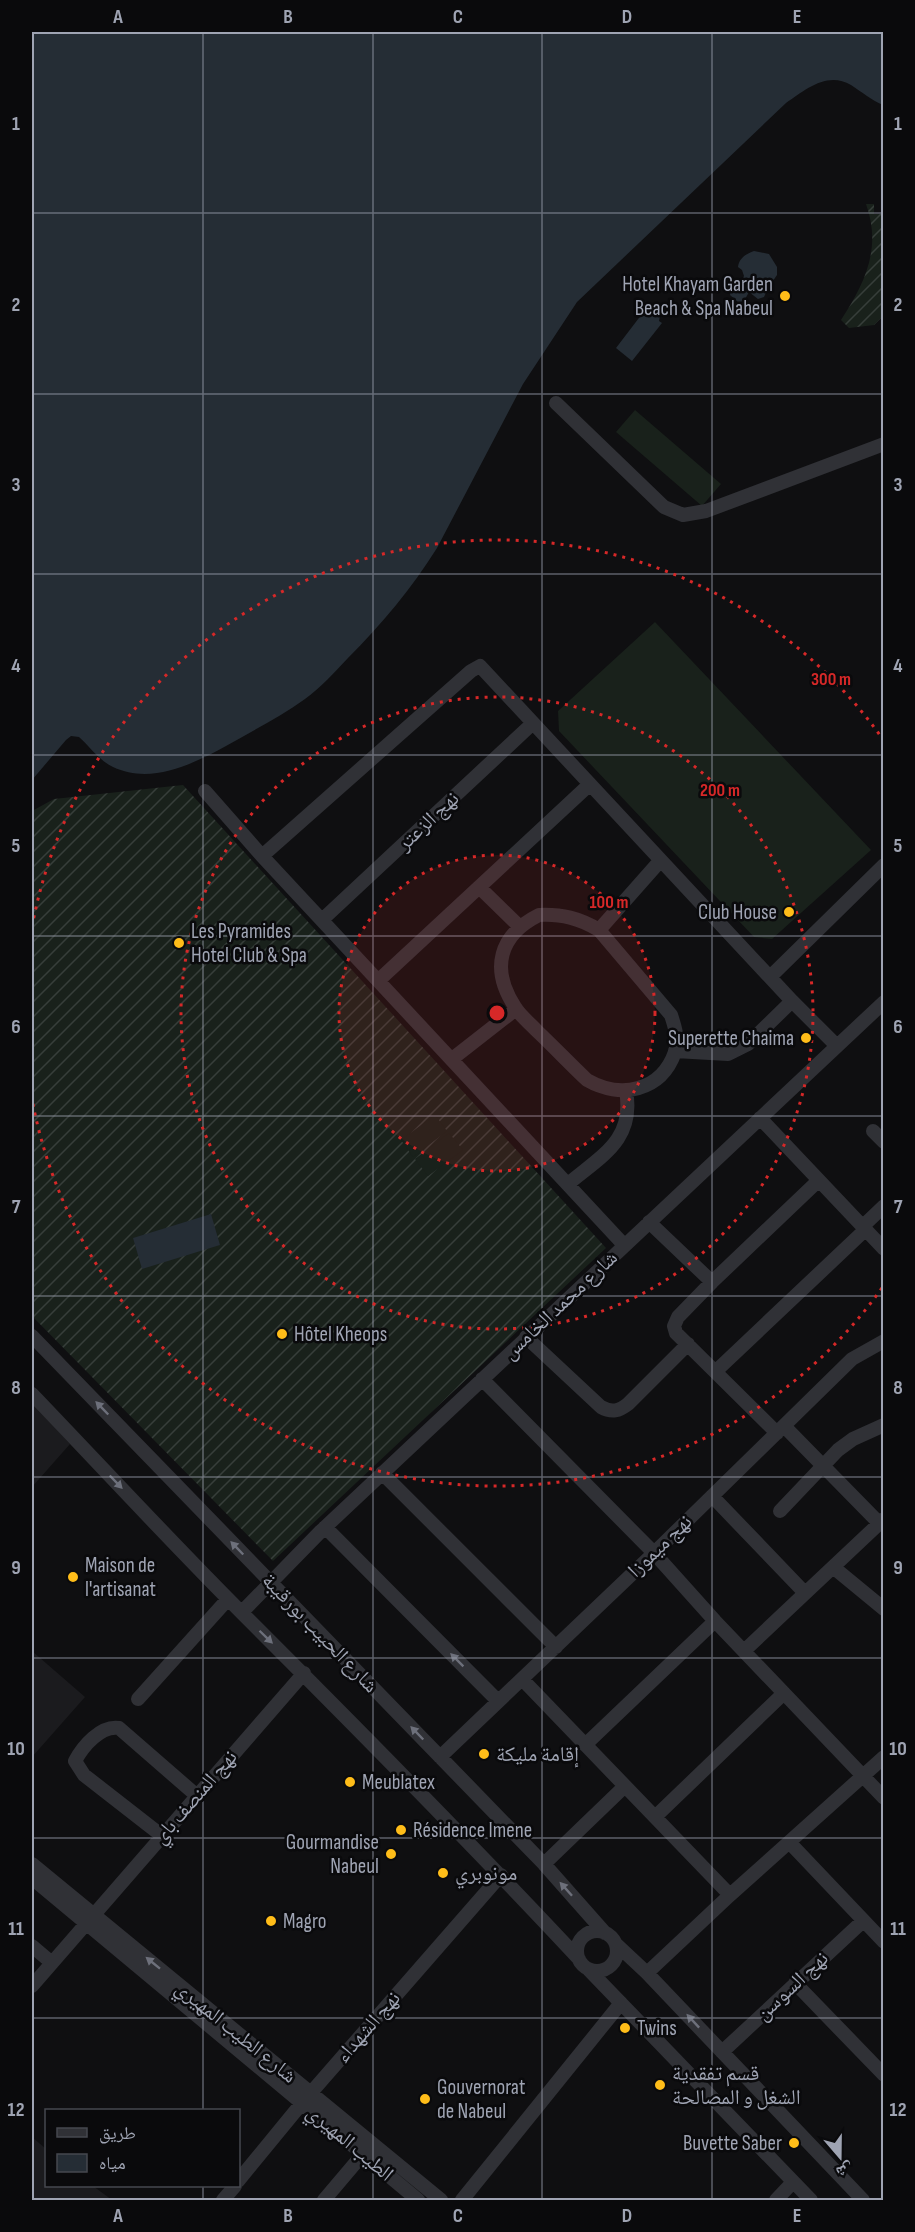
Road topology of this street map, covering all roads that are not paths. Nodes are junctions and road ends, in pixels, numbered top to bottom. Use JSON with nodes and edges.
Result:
{"nodes":[{"id":1,"x":556,"y":403,"type":"dead end"},
{"id":2,"x":884,"y":444,"type":"edge"},
{"id":3,"x":533,"y":723,"type":"junction"},
{"id":4,"x":589,"y":785,"type":"junction"},
{"id":5,"x":205,"y":791,"type":"dead end"},
{"id":6,"x":262,"y":856,"type":"junction"},
{"id":7,"x":660,"y":861,"type":"junction"},
{"id":8,"x":884,"y":865,"type":"edge"},
{"id":9,"x":479,"y":887,"type":"junction"},
{"id":10,"x":323,"y":919,"type":"junction"},
{"id":11,"x":520,"y":927,"type":"junction"},
{"id":12,"x":599,"y":930,"type":"junction"},
{"id":13,"x":770,"y":977,"type":"junction"},
{"id":14,"x":379,"y":980,"type":"junction"},
{"id":15,"x":792,"y":1001,"type":"junction"},
{"id":16,"x":884,"y":1002,"type":"edge"},
{"id":17,"x":516,"y":1009,"type":"junction"},
{"id":18,"x":837,"y":1046,"type":"junction"},
{"id":19,"x":675,"y":1051,"type":"junction"},
{"id":20,"x":452,"y":1059,"type":"junction"},
{"id":21,"x":626,"y":1090,"type":"junction"},
{"id":22,"x":760,"y":1118,"type":"junction"},
{"id":23,"x":873,"y":1131,"type":"dead end"},
{"id":24,"x":884,"y":1142,"type":"edge"},
{"id":25,"x":818,"y":1181,"type":"junction"},
{"id":26,"x":568,"y":1184,"type":"junction"},
{"id":27,"x":884,"y":1206,"type":"edge"},
{"id":28,"x":649,"y":1222,"type":"junction"},
{"id":29,"x":863,"y":1229,"type":"junction"},
{"id":30,"x":624,"y":1245,"type":"junction"},
{"id":31,"x":884,"y":1249,"type":"edge"},
{"id":32,"x":711,"y":1282,"type":"junction"},
{"id":33,"x":32,"y":1336,"type":"edge"},
{"id":34,"x":526,"y":1337,"type":"junction"},
{"id":35,"x":883,"y":1341,"type":"edge"},
{"id":36,"x":688,"y":1344,"type":"junction"},
{"id":37,"x":716,"y":1371,"type":"junction"},
{"id":38,"x":482,"y":1379,"type":"junction"},
{"id":39,"x":32,"y":1394,"type":"edge"},
{"id":40,"x":884,"y":1425,"type":"edge"},
{"id":41,"x":781,"y":1430,"type":"junction"},
{"id":42,"x":823,"y":1465,"type":"junction"},
{"id":43,"x":382,"y":1473,"type":"junction"},
{"id":44,"x":712,"y":1496,"type":"junction"},
{"id":45,"x":780,"y":1511,"type":"dead end"},
{"id":46,"x":881,"y":1521,"type":"edge"},
{"id":47,"x":325,"y":1527,"type":"junction"},
{"id":48,"x":654,"y":1553,"type":"junction"},
{"id":49,"x":833,"y":1567,"type":"junction"},
{"id":50,"x":271,"y":1582,"type":"junction"},
{"id":51,"x":805,"y":1593,"type":"junction"},
{"id":52,"x":228,"y":1599,"type":"junction"},
{"id":53,"x":884,"y":1609,"type":"edge"},
{"id":54,"x":242,"y":1612,"type":"junction"},
{"id":55,"x":715,"y":1621,"type":"junction"},
{"id":56,"x":556,"y":1647,"type":"junction"},
{"id":57,"x":745,"y":1650,"type":"junction"},
{"id":58,"x":304,"y":1673,"type":"junction"},
{"id":59,"x":522,"y":1679,"type":"junction"},
{"id":60,"x":784,"y":1693,"type":"junction"},
{"id":61,"x":138,"y":1699,"type":"dead end"},
{"id":62,"x":498,"y":1701,"type":"junction"},
{"id":63,"x":585,"y":1745,"type":"junction"},
{"id":64,"x":884,"y":1756,"type":"edge"},
{"id":65,"x":440,"y":1757,"type":"junction"},
{"id":66,"x":863,"y":1775,"type":"junction"},
{"id":67,"x":625,"y":1786,"type":"junction"},
{"id":68,"x":196,"y":1795,"type":"junction"},
{"id":69,"x":884,"y":1798,"type":"edge"},
{"id":70,"x":655,"y":1817,"type":"junction"},
{"id":71,"x":162,"y":1835,"type":"junction"},
{"id":72,"x":789,"y":1842,"type":"junction"},
{"id":73,"x":32,"y":1864,"type":"edge"},
{"id":74,"x":544,"y":1864,"type":"junction"},
{"id":75,"x":501,"y":1875,"type":"junction"},
{"id":76,"x":32,"y":1878,"type":"edge"},
{"id":77,"x":730,"y":1895,"type":"junction"},
{"id":78,"x":90,"y":1919,"type":"junction"},
{"id":79,"x":863,"y":1920,"type":"junction"},
{"id":80,"x":605,"y":1933,"type":"junction"},
{"id":81,"x":884,"y":1942,"type":"edge"},
{"id":82,"x":616,"y":1944,"type":"junction"},
{"id":83,"x":32,"y":1946,"type":"edge"},
{"id":84,"x":579,"y":1959,"type":"junction"},
{"id":85,"x":52,"y":1963,"type":"junction"},
{"id":86,"x":589,"y":1970,"type":"junction"},
{"id":87,"x":648,"y":1973,"type":"junction"},
{"id":88,"x":795,"y":1983,"type":"junction"},
{"id":89,"x":32,"y":1986,"type":"edge"},
{"id":90,"x":621,"y":2003,"type":"junction"},
{"id":91,"x":722,"y":2052,"type":"junction"},
{"id":92,"x":884,"y":2075,"type":"edge"},
{"id":93,"x":306,"y":2098,"type":"junction"},
{"id":94,"x":363,"y":2154,"type":"junction"},
{"id":95,"x":240,"y":2179,"type":"edge"},
{"id":96,"x":793,"y":2182,"type":"junction"},
{"id":97,"x":234,"y":2187,"type":"edge"},
{"id":98,"x":223,"y":2200,"type":"edge"},
{"id":99,"x":324,"y":2200,"type":"edge"},
{"id":100,"x":418,"y":2200,"type":"edge"},
{"id":101,"x":441,"y":2200,"type":"edge"},
{"id":102,"x":462,"y":2200,"type":"edge"},
{"id":103,"x":776,"y":2200,"type":"edge"},
{"id":104,"x":811,"y":2200,"type":"edge"},
{"id":105,"x":863,"y":2200,"type":"edge"}],
"edges":[{"from":1,"to":2,"type":"street"},
{"from":3,"to":4,"type":"street"},
{"from":3,"to":6,"type":"street"},
{"from":3,"to":10,"type":"street","name":"نهج الزعتر"},
{"from":4,"to":7,"type":"street"},
{"from":4,"to":9,"type":"street"},
{"from":5,"to":6,"type":"street"},
{"from":6,"to":10,"type":"street"},
{"from":7,"to":12,"type":"street"},
{"from":7,"to":13,"type":"street"},
{"from":8,"to":13,"type":"street"},
{"from":9,"to":11,"type":"street"},
{"from":9,"to":14,"type":"street"},
{"from":10,"to":14,"type":"street"},
{"from":11,"to":12,"type":"street"},
{"from":11,"to":17,"type":"street"},
{"from":12,"to":19,"type":"street"},
{"from":13,"to":15,"type":"street"},
{"from":14,"to":20,"type":"street"},
{"from":15,"to":18,"type":"street"},
{"from":15,"to":19,"type":"street"},
{"from":16,"to":18,"type":"street","name":"شارع محمد الخامس"},
{"from":17,"to":20,"type":"street"},
{"from":17,"to":21,"type":"street"},
{"from":18,"to":22,"type":"street","name":"شارع محمد الخامس"},
{"from":19,"to":21,"type":"street"},
{"from":20,"to":26,"type":"street"},
{"from":21,"to":26,"type":"street"},
{"from":22,"to":25,"type":"street"},
{"from":22,"to":28,"type":"street","name":"شارع محمد الخامس"},
{"from":23,"to":24,"type":"street"},
{"from":25,"to":29,"type":"street"},
{"from":25,"to":32,"type":"street"},
{"from":26,"to":30,"type":"street"},
{"from":27,"to":29,"type":"street"},
{"from":28,"to":30,"type":"street","name":"شارع محمد الخامس"},
{"from":28,"to":32,"type":"street"},
{"from":29,"to":31,"type":"street"},
{"from":29,"to":37,"type":"street"},
{"from":30,"to":34,"type":"street","name":"شارع محمد الخامس"},
{"from":32,"to":36,"type":"street"},
{"from":50,"to":33,"type":"street","name":"شارع الحبيب بورقيبة","one_way":true},
{"from":34,"to":36,"type":"street"},
{"from":34,"to":38,"type":"street","name":"شارع محمد الخامس"},
{"from":35,"to":41,"type":"street","name":"نهج ميموزا"},
{"from":36,"to":37,"type":"street"},
{"from":37,"to":41,"type":"street"},
{"from":38,"to":43,"type":"street","name":"شارع محمد الخامس"},
{"from":38,"to":48,"type":"street"},
{"from":39,"to":52,"type":"street","name":"شارع الحبيب بورقيبة","one_way":true},
{"from":40,"to":42,"type":"street"},
{"from":41,"to":42,"type":"street"},
{"from":41,"to":44,"type":"street","name":"نهج ميموزا"},
{"from":42,"to":45,"type":"street"},
{"from":42,"to":46,"type":"street"},
{"from":43,"to":47,"type":"street","name":"شارع محمد الخامس"},
{"from":43,"to":56,"type":"street"},
{"from":44,"to":48,"type":"street","name":"نهج ميموزا"},
{"from":44,"to":51,"type":"street"},
{"from":46,"to":49,"type":"street"},
{"from":47,"to":50,"type":"street","name":"شارع محمد الخامس"},
{"from":62,"to":47,"type":"street","one_way":true},
{"from":48,"to":55,"type":"street"},
{"from":48,"to":56,"type":"street","name":"نهج ميموزا"},
{"from":49,"to":51,"type":"street"},
{"from":49,"to":53,"type":"street"},
{"from":50,"to":54,"type":"street","name":"شارع محمد الخامس"},
{"from":65,"to":50,"type":"street","name":"شارع الحبيب بورقيبة","one_way":true},
{"from":51,"to":57,"type":"street"},
{"from":52,"to":54,"type":"street","name":"شارع الحبيب بورقيبة"},
{"from":52,"to":61,"type":"street"},
{"from":54,"to":58,"type":"street","name":"شارع الحبيب بورقيبة","one_way":true},
{"from":55,"to":57,"type":"street"},
{"from":55,"to":63,"type":"street"},
{"from":56,"to":59,"type":"street","name":"نهج ميموزا"},
{"from":57,"to":60,"type":"street"},
{"from":58,"to":68,"type":"street","name":"نهج المنصف باي"},
{"from":58,"to":75,"type":"street","name":"شارع الحبيب بورقيبة"},
{"from":59,"to":62,"type":"street","name":"نهج ميموزا"},
{"from":59,"to":63,"type":"street"},
{"from":60,"to":66,"type":"street"},
{"from":60,"to":70,"type":"street"},
{"from":62,"to":65,"type":"street","name":"نهج ميموزا"},
{"from":63,"to":67,"type":"street"},
{"from":64,"to":66,"type":"street"},
{"from":65,"to":74,"type":"street","name":"شارع الحبيب بورقيبة"},
{"from":66,"to":69,"type":"street"},
{"from":66,"to":72,"type":"street"},
{"from":67,"to":70,"type":"street"},
{"from":67,"to":74,"type":"street"},
{"from":68,"to":71,"type":"street","name":"نهج المنصف باي"},
{"from":68,"to":71,"type":"street"},
{"from":70,"to":77,"type":"street"},
{"from":71,"to":78,"type":"street","name":"نهج المنصف باي"},
{"from":72,"to":77,"type":"street"},
{"from":72,"to":79,"type":"street"},
{"from":73,"to":78,"type":"street","name":"شارع الطيب المهيري"},
{"from":80,"to":74,"type":"street","name":"شارع الحبيب بورقيبة","one_way":true},
{"from":75,"to":84,"type":"street","name":"شارع الحبيب بورقيبة"},
{"from":75,"to":93,"type":"street","name":"نهج الشهداء"},
{"from":76,"to":78,"type":"street"},
{"from":77,"to":87,"type":"street"},
{"from":78,"to":85,"type":"street","name":"نهج المنصف باي"},
{"from":78,"to":93,"type":"street","name":"شارع الطيب المهيري"},
{"from":79,"to":81,"type":"street"},
{"from":79,"to":88,"type":"street","name":"نهج السوسن"},
{"from":80,"to":82,"type":"street"},
{"from":80,"to":84,"type":"street"},
{"from":82,"to":86,"type":"street"},
{"from":82,"to":87,"type":"street"},
{"from":83,"to":85,"type":"street"},
{"from":84,"to":86,"type":"street"},
{"from":85,"to":89,"type":"street","name":"نهج المنصف باي"},
{"from":86,"to":90,"type":"street"},
{"from":91,"to":87,"type":"street","one_way":true},
{"from":88,"to":91,"type":"street","name":"نهج السوسن"},
{"from":88,"to":92,"type":"street"},
{"from":90,"to":96,"type":"street"},
{"from":90,"to":102,"type":"street"},
{"from":91,"to":105,"type":"street"},
{"from":93,"to":94,"type":"street","name":"الطيب المهيري"},
{"from":93,"to":95,"type":"street","name":"نهج الشهداء"},
{"from":93,"to":101,"type":"street","name":"شارع الطيب المهيري"},
{"from":94,"to":99,"type":"street"},
{"from":94,"to":100,"type":"street","name":"الطيب المهيري"},
{"from":96,"to":103,"type":"street"},
{"from":96,"to":104,"type":"street"},
{"from":97,"to":98,"type":"street"}]}
